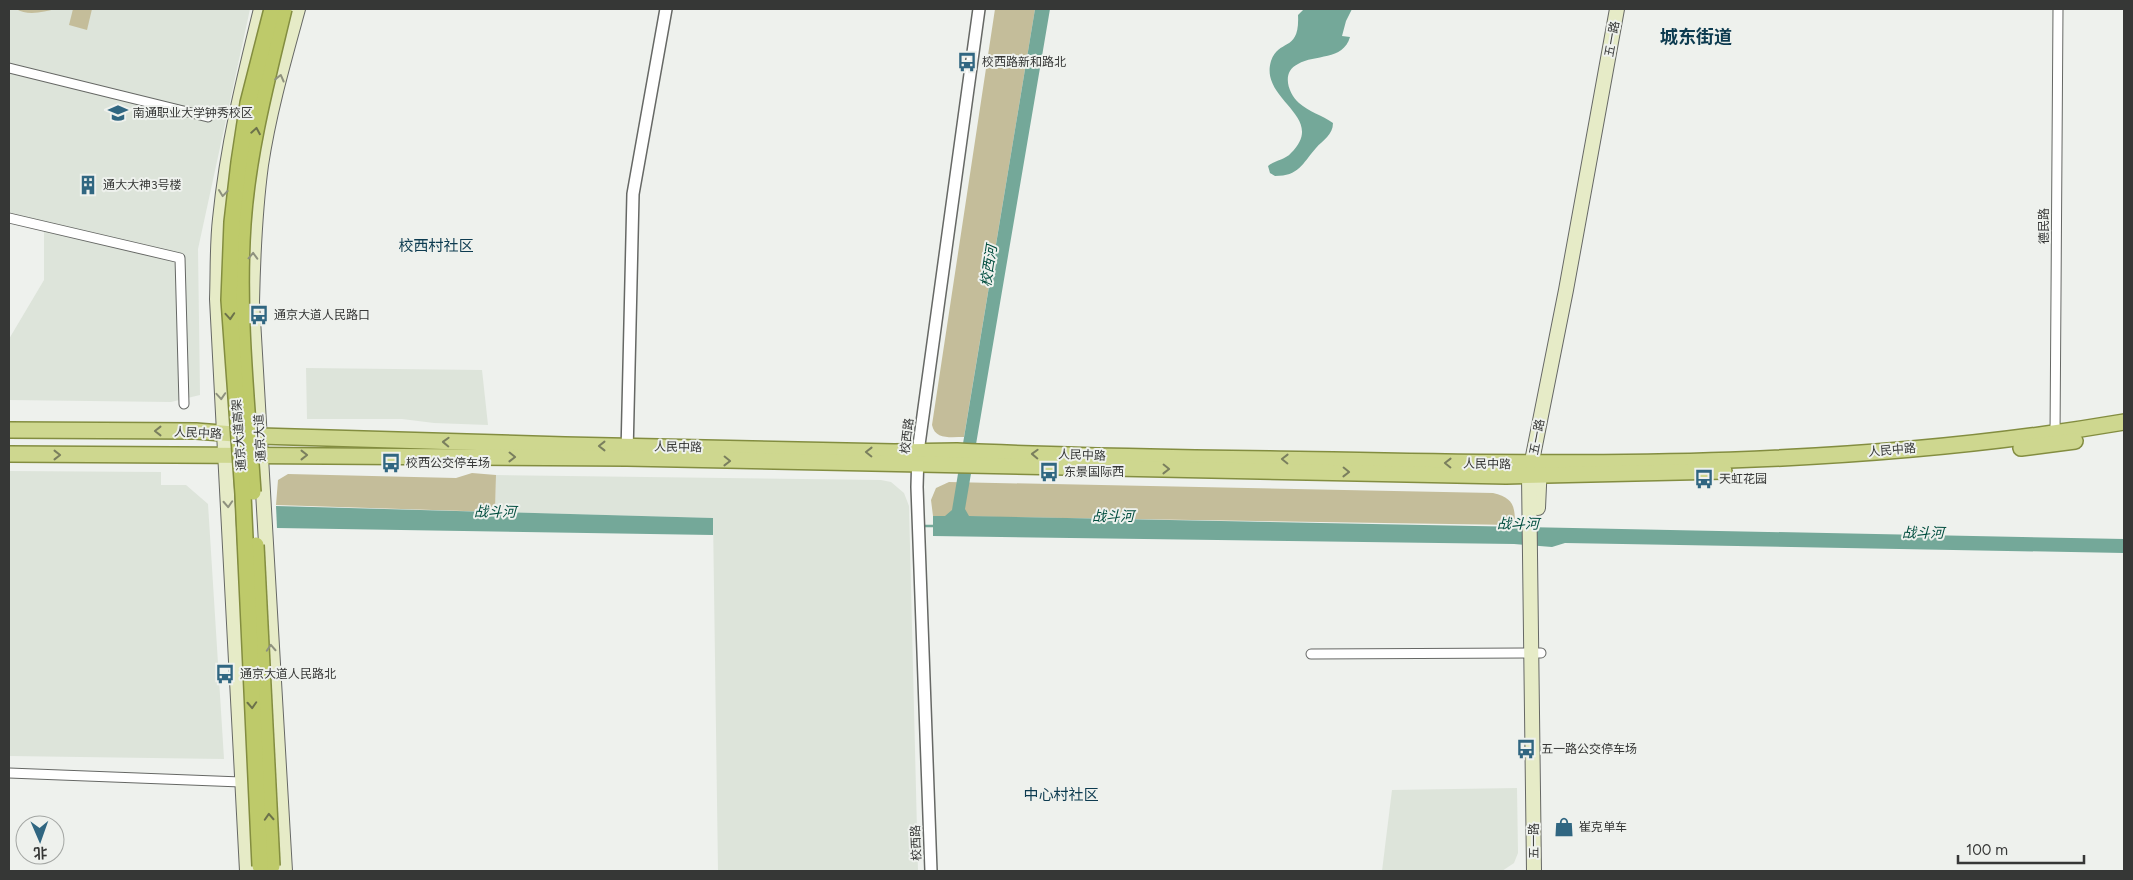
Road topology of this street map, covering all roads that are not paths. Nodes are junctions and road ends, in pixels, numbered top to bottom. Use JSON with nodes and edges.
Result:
{"nodes":[{"id":1,"x":261,"y":9,"type":"edge"},
{"id":2,"x":272,"y":9,"type":"edge"},
{"id":3,"x":284,"y":9,"type":"edge"},
{"id":4,"x":298,"y":9,"type":"edge"},
{"id":5,"x":666,"y":9,"type":"edge"},
{"id":6,"x":980,"y":9,"type":"edge"},
{"id":7,"x":1617,"y":9,"type":"edge"},
{"id":8,"x":1624,"y":9,"type":"edge"},
{"id":9,"x":2058,"y":9,"type":"edge"},
{"id":10,"x":9,"y":68,"type":"edge"},
{"id":11,"x":208,"y":117,"type":"dead end"},
{"id":12,"x":9,"y":218,"type":"edge"},
{"id":13,"x":255,"y":357,"type":"junction"},
{"id":14,"x":219,"y":359,"type":"junction"},
{"id":15,"x":184,"y":404,"type":"dead end"},
{"id":16,"x":2124,"y":422,"type":"edge"},
{"id":17,"x":9,"y":430,"type":"edge"},
{"id":18,"x":2124,"y":432,"type":"edge"},
{"id":19,"x":224,"y":434,"type":"junction"},
{"id":20,"x":260,"y":436,"type":"junction"},
{"id":21,"x":2056,"y":439,"type":"junction"},
{"id":22,"x":628,"y":452,"type":"junction"},
{"id":23,"x":9,"y":454,"type":"edge"},
{"id":24,"x":261,"y":455,"type":"junction"},
{"id":25,"x":226,"y":456,"type":"junction"},
{"id":26,"x":917,"y":458,"type":"junction"},
{"id":27,"x":1535,"y":470,"type":"junction"},
{"id":28,"x":1534,"y":548,"type":"junction"},
{"id":29,"x":1541,"y":653,"type":"junction"},
{"id":30,"x":1311,"y":654,"type":"dead end"},
{"id":31,"x":9,"y":773,"type":"edge"},
{"id":32,"x":241,"y":782,"type":"junction"},
{"id":33,"x":266,"y":868,"type":"edge"},
{"id":34,"x":931,"y":871,"type":"edge"},
{"id":35,"x":1534,"y":871,"type":"edge"},
{"id":36,"x":1542,"y":871,"type":"edge"}],
"edges":[{"from":1,"to":14,"type":"main road","one_way":true},
{"from":2,"to":33,"type":"highway","name":"通京大道高架","one_way":true,"bridge":true},
{"from":33,"to":3,"type":"highway","name":"通京大道高架","one_way":true,"bridge":true},
{"from":13,"to":4,"type":"main road","name":"通京大道","one_way":true},
{"from":5,"to":22,"type":"street"},
{"from":6,"to":26,"type":"street","name":"校西路"},
{"from":7,"to":27,"type":"main road","name":"五一路"},
{"from":8,"to":27,"type":"main road","name":"五一路"},
{"from":9,"to":21,"type":"street","name":"德民路"},
{"from":10,"to":11,"type":"street"},
{"from":12,"to":15,"type":"street"},
{"from":13,"to":14,"type":"main road"},
{"from":13,"to":20,"type":"main road","name":"通京大道"},
{"from":14,"to":19,"type":"main road","one_way":true},
{"from":16,"to":21,"type":"main road","name":"人民中路"},
{"from":19,"to":17,"type":"main road","name":"人民中路","one_way":true},
{"from":18,"to":21,"type":"main road","name":"人民中路"},
{"from":19,"to":20,"type":"main road","name":"人民中路"},
{"from":19,"to":25,"type":"main road"},
{"from":22,"to":20,"type":"main road","name":"人民中路","one_way":true},
{"from":20,"to":24,"type":"main road","name":"通京大道"},
{"from":21,"to":27,"type":"main road","name":"人民中路"},
{"from":24,"to":22,"type":"main road","name":"人民中路","one_way":true},
{"from":22,"to":26,"type":"main road","name":"人民中路"},
{"from":23,"to":25,"type":"main road","name":"人民中路","one_way":true},
{"from":24,"to":25,"type":"main road","name":"人民中路"},
{"from":33,"to":24,"type":"main road","name":"通京大道","one_way":true},
{"from":25,"to":32,"type":"main road","one_way":true},
{"from":26,"to":27,"type":"main road","name":"人民中路"},
{"from":26,"to":34,"type":"street","name":"校西路"},
{"from":27,"to":28,"type":"main road","name":"五一路"},
{"from":28,"to":29,"type":"main road","name":"五一路"},
{"from":28,"to":35,"type":"main road","name":"五一路"},
{"from":29,"to":30,"type":"street"},
{"from":29,"to":36,"type":"main road","name":"五一路"},
{"from":31,"to":32,"type":"street"},
{"from":32,"to":33,"type":"main road"}]}
